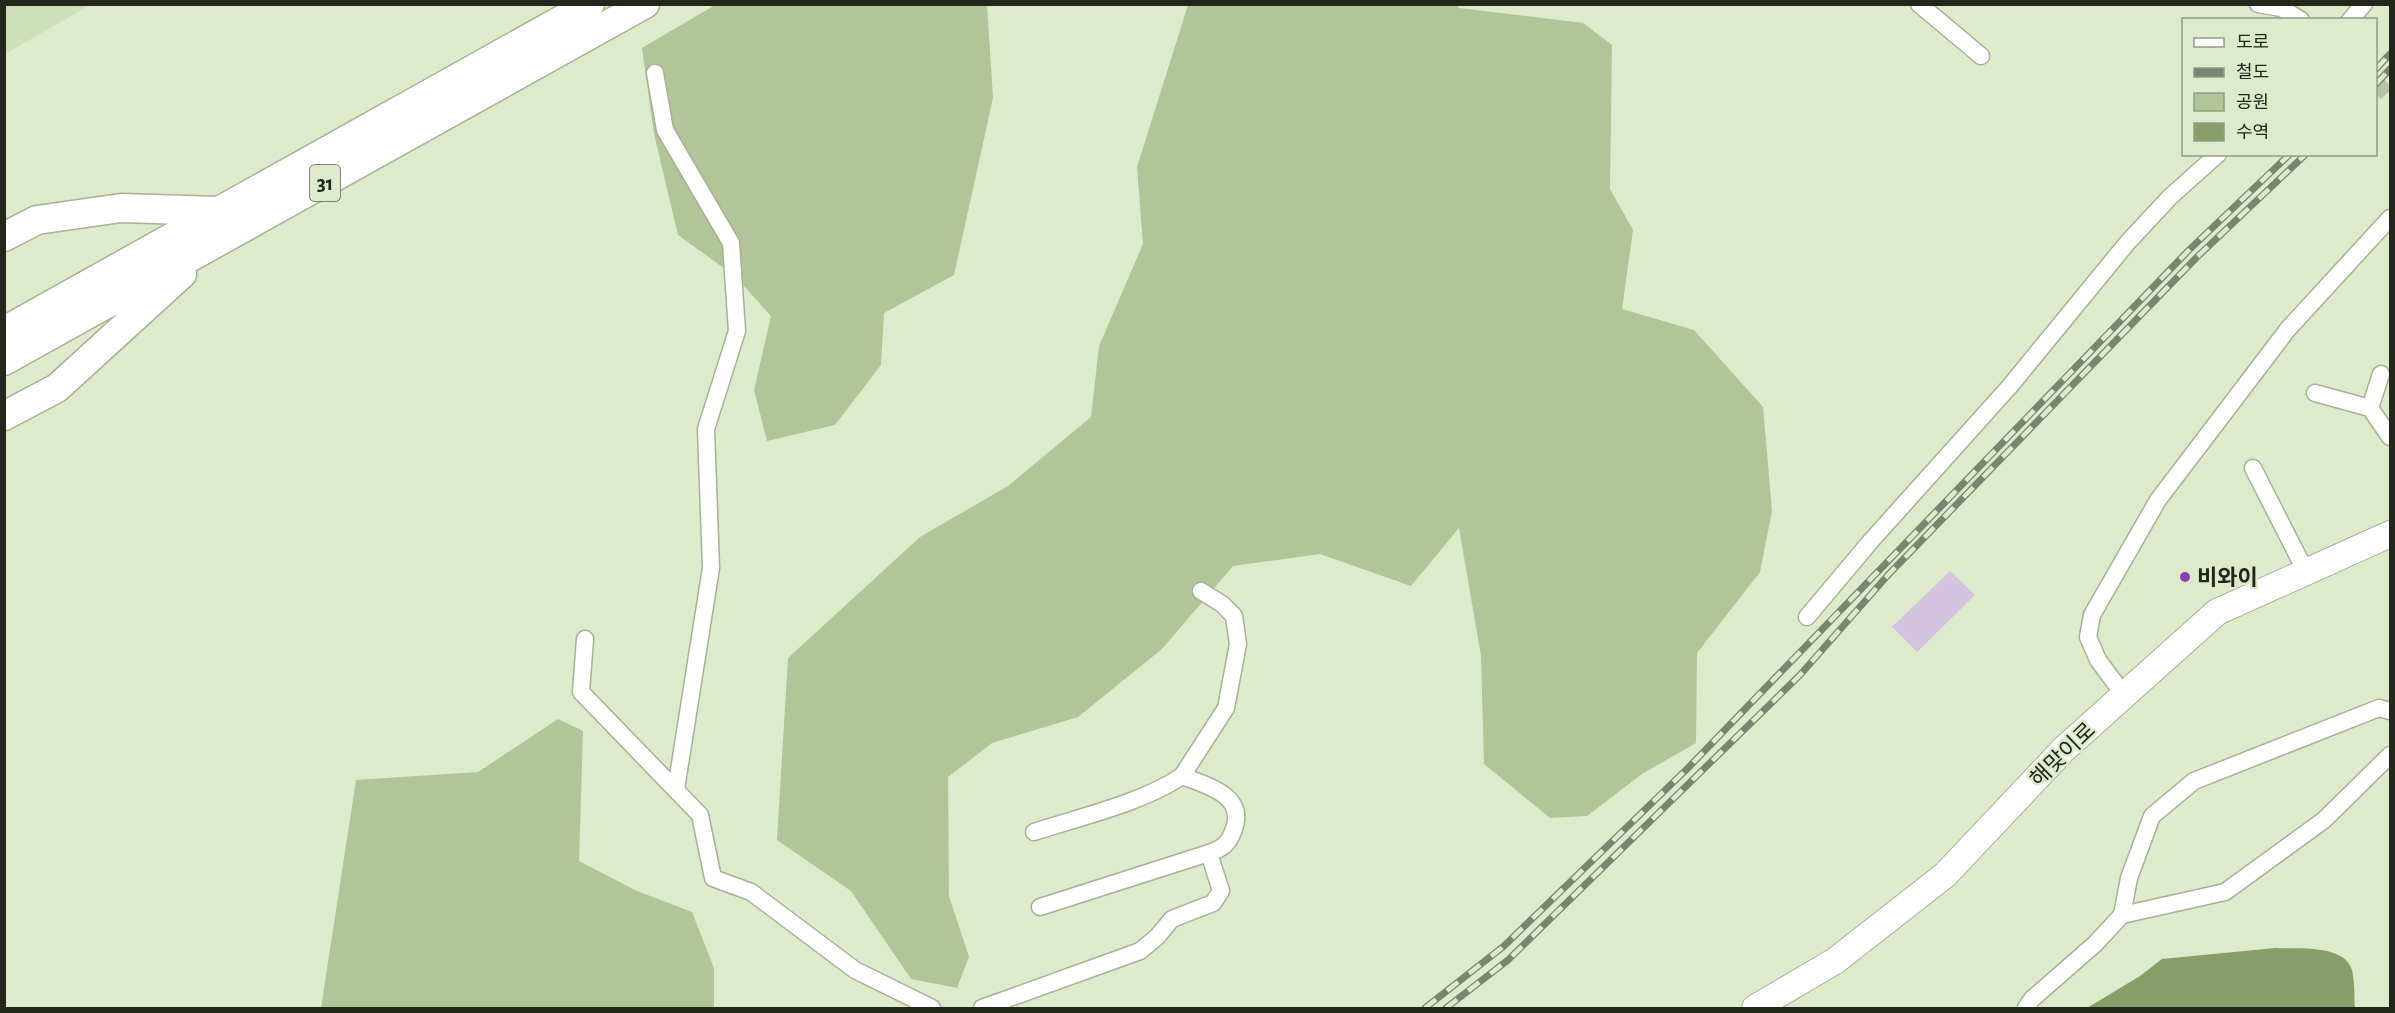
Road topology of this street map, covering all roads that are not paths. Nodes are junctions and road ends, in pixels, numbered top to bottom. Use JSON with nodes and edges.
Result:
{"nodes":[{"id":1,"x":590,"y":4,"type":"edge"},
{"id":2,"x":645,"y":4,"type":"edge"},
{"id":3,"x":1919,"y":4,"type":"edge"},
{"id":4,"x":2258,"y":4,"type":"edge"},
{"id":5,"x":2364,"y":4,"type":"edge"},
{"id":6,"x":2298,"y":18,"type":"edge"},
{"id":7,"x":2352,"y":18,"type":"edge"},
{"id":8,"x":1981,"y":56,"type":"dead end"},
{"id":9,"x":655,"y":73,"type":"dead end"},
{"id":10,"x":2215,"y":156,"type":"edge"},
{"id":11,"x":220,"y":211,"type":"junction"},
{"id":12,"x":2391,"y":218,"type":"edge"},
{"id":13,"x":4,"y":237,"type":"edge"},
{"id":14,"x":213,"y":245,"type":"junction"},
{"id":15,"x":4,"y":331,"type":"edge"},
{"id":16,"x":4,"y":361,"type":"edge"},
{"id":17,"x":2382,"y":374,"type":"dead end"},
{"id":18,"x":2315,"y":393,"type":"dead end"},
{"id":19,"x":2370,"y":408,"type":"junction"},
{"id":20,"x":4,"y":416,"type":"edge"},
{"id":21,"x":2391,"y":437,"type":"edge"},
{"id":22,"x":2253,"y":468,"type":"dead end"},
{"id":23,"x":2391,"y":534,"type":"edge"},
{"id":24,"x":2306,"y":572,"type":"junction"},
{"id":25,"x":1201,"y":591,"type":"dead end"},
{"id":26,"x":1807,"y":617,"type":"dead end"},
{"id":27,"x":585,"y":639,"type":"dead end"},
{"id":28,"x":2124,"y":695,"type":"junction"},
{"id":29,"x":2391,"y":711,"type":"edge"},
{"id":30,"x":2391,"y":755,"type":"edge"},
{"id":31,"x":1182,"y":776,"type":"junction"},
{"id":32,"x":676,"y":789,"type":"junction"},
{"id":33,"x":1034,"y":832,"type":"dead end"},
{"id":34,"x":1209,"y":853,"type":"junction"},
{"id":35,"x":1040,"y":907,"type":"dead end"},
{"id":36,"x":2122,"y":915,"type":"junction"},
{"id":37,"x":932,"y":1008,"type":"edge"},
{"id":38,"x":982,"y":1008,"type":"edge"},
{"id":39,"x":1755,"y":1008,"type":"edge"},
{"id":40,"x":2026,"y":1008,"type":"edge"}],
"edges":[{"from":1,"to":11,"type":"highway","number":"31"},
{"from":2,"to":14,"type":"highway","number":"31"},
{"from":3,"to":8,"type":"street"},
{"from":4,"to":6,"type":"street"},
{"from":5,"to":7,"type":"street"},
{"from":9,"to":32,"type":"street"},
{"from":10,"to":26,"type":"street"},
{"from":11,"to":13,"type":"highway"},
{"from":11,"to":15,"type":"highway","number":"31"},
{"from":12,"to":28,"type":"street"},
{"from":14,"to":16,"type":"highway","number":"31"},
{"from":14,"to":20,"type":"highway"},
{"from":17,"to":19,"type":"street"},
{"from":18,"to":19,"type":"street"},
{"from":19,"to":21,"type":"street"},
{"from":22,"to":24,"type":"street"},
{"from":23,"to":24,"type":"main road","name":"해맞이로"},
{"from":24,"to":28,"type":"main road","name":"해맞이로"},
{"from":25,"to":31,"type":"street"},
{"from":27,"to":32,"type":"street"},
{"from":28,"to":39,"type":"main road","name":"해맞이로"},
{"from":29,"to":36,"type":"street"},
{"from":30,"to":36,"type":"street"},
{"from":31,"to":33,"type":"street"},
{"from":31,"to":34,"type":"street"},
{"from":32,"to":37,"type":"street"},
{"from":34,"to":35,"type":"street"},
{"from":34,"to":38,"type":"street"},
{"from":36,"to":40,"type":"street"}]}
